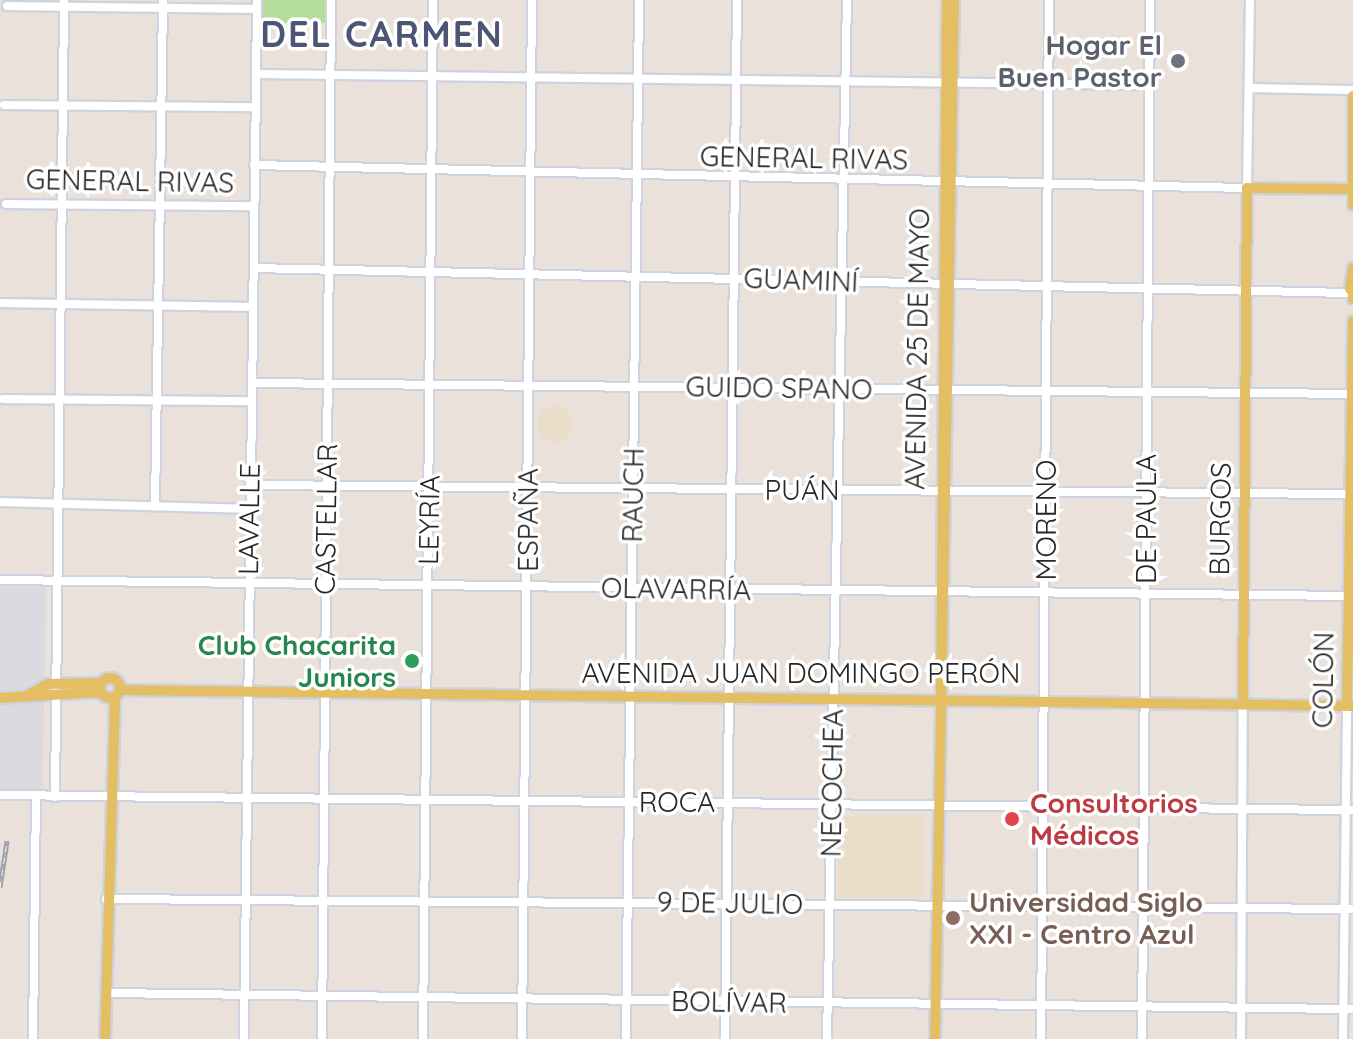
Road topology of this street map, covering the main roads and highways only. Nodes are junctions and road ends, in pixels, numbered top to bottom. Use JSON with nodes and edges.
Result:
{"nodes":[{"id":1,"x":947,"y":0,"type":"edge"},
{"id":2,"x":954,"y":0,"type":"edge"},
{"id":3,"x":950,"y":84,"type":"junction"},
{"id":4,"x":1353,"y":93,"type":"edge"},
{"id":5,"x":1247,"y":188,"type":"joint"},
{"id":6,"x":1352,"y":189,"type":"edge"},
{"id":7,"x":1353,"y":205,"type":"edge"},
{"id":8,"x":1353,"y":269,"type":"edge"},
{"id":9,"x":1351,"y":292,"type":"edge"},
{"id":10,"x":1353,"y":321,"type":"edge"},
{"id":11,"x":1351,"y":394,"type":"edge"},
{"id":12,"x":1351,"y":494,"type":"edge"},
{"id":13,"x":1350,"y":596,"type":"edge"},
{"id":14,"x":110,"y":690,"type":"junction"},
{"id":15,"x":5,"y":698,"type":"edge"},
{"id":16,"x":941,"y":699,"type":"junction"},
{"id":17,"x":1243,"y":704,"type":"junction"},
{"id":18,"x":1350,"y":706,"type":"edge"},
{"id":19,"x":105,"y":1039,"type":"edge"},
{"id":20,"x":935,"y":1039,"type":"edge"}],
"edges":[{"from":1,"to":3,"type":"main road","name":"AVENIDA 25 DE MAYO"},
{"from":2,"to":3,"type":"main road","name":"AVENIDA 25 DE MAYO"},
{"from":3,"to":16,"type":"main road","name":"AVENIDA 25 DE MAYO"},
{"from":4,"to":6,"type":"main road"},
{"from":5,"to":6,"type":"main road","name":"GENERAL RIVAS"},
{"from":5,"to":17,"type":"main road","name":"BURGOS"},
{"from":6,"to":7,"type":"main road"},
{"from":8,"to":9,"type":"main road"},
{"from":10,"to":11,"type":"main road","name":"COLÓN"},
{"from":11,"to":12,"type":"main road","name":"COLÓN"},
{"from":12,"to":13,"type":"main road","name":"COLÓN"},
{"from":13,"to":18,"type":"main road","name":"COLÓN"},
{"from":14,"to":15,"type":"main road","name":"AVENIDA JUAN DOMINGO PERÓN"},
{"from":14,"to":16,"type":"main road","name":"AVENIDA JUAN DOMINGO PERÓN"},
{"from":14,"to":19,"type":"main road"},
{"from":16,"to":17,"type":"main road","name":"AVENIDA JUAN DOMINGO PERÓN"},
{"from":16,"to":20,"type":"main road","name":"AVENIDA 25 DE MAYO"},
{"from":17,"to":18,"type":"main road","name":"AVENIDA JUAN DOMINGO PERÓN"}]}
